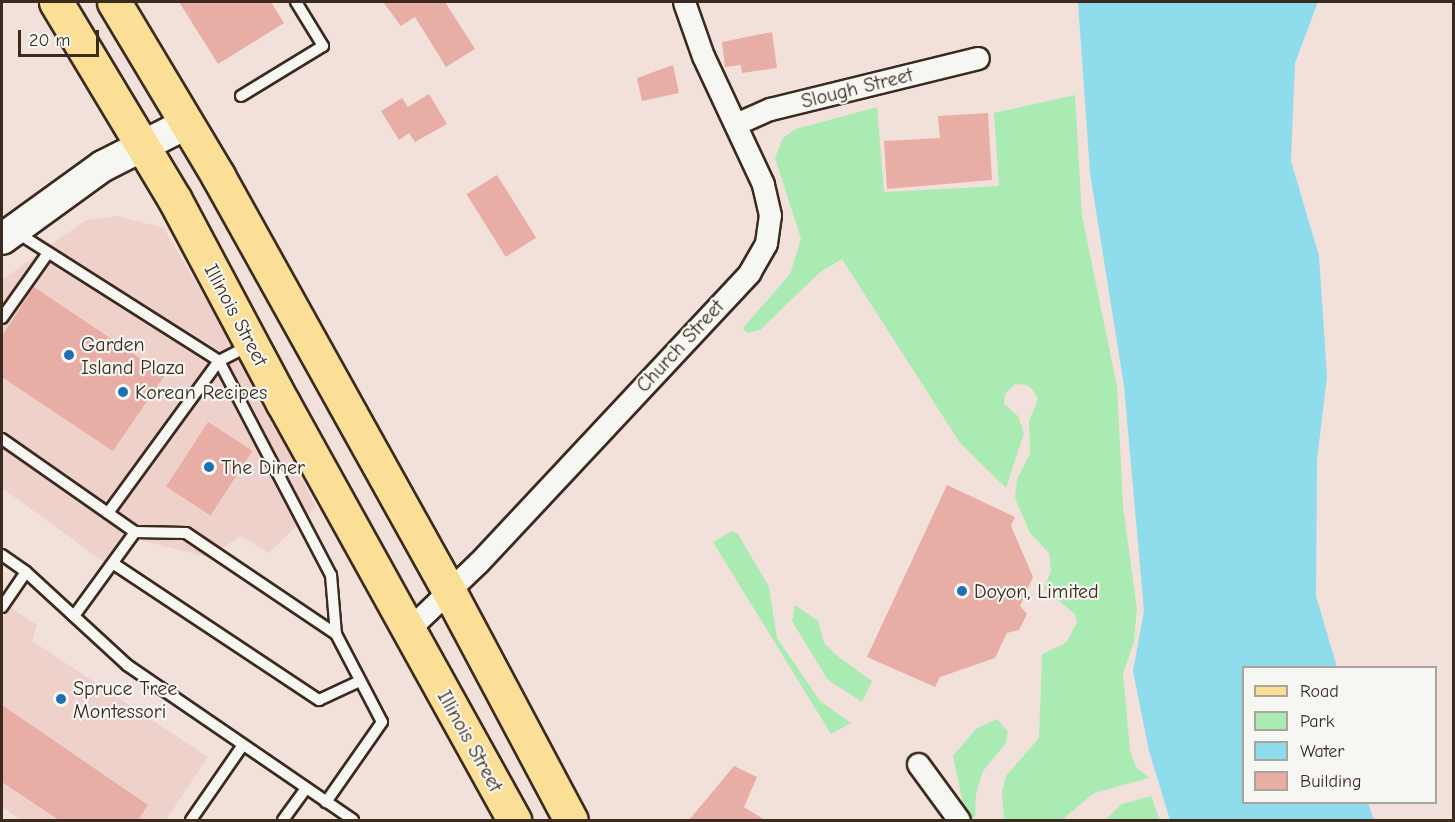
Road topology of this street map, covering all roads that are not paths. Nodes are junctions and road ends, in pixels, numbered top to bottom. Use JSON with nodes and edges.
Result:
{"nodes":[{"id":1,"x":56,"y":2,"type":"edge"},
{"id":2,"x":114,"y":2,"type":"edge"},
{"id":3,"x":296,"y":2,"type":"edge"},
{"id":4,"x":684,"y":2,"type":"edge"},
{"id":5,"x":978,"y":58,"type":"dead end"},
{"id":6,"x":241,"y":96,"type":"dead end"},
{"id":7,"x":188,"y":123,"type":"junction"},
{"id":8,"x":738,"y":123,"type":"junction"},
{"id":9,"x":143,"y":146,"type":"junction"},
{"id":10,"x":8,"y":234,"type":"edge"},
{"id":11,"x":48,"y":253,"type":"junction"},
{"id":12,"x":2,"y":318,"type":"edge"},
{"id":13,"x":252,"y":344,"type":"junction"},
{"id":14,"x":219,"y":361,"type":"junction"},
{"id":15,"x":2,"y":439,"type":"edge"},
{"id":16,"x":108,"y":513,"type":"junction"},
{"id":17,"x":135,"y":532,"type":"junction"},
{"id":18,"x":2,"y":555,"type":"edge"},
{"id":19,"x":114,"y":564,"type":"junction"},
{"id":20,"x":26,"y":572,"type":"junction"},
{"id":21,"x":449,"y":591,"type":"junction"},
{"id":22,"x":2,"y":607,"type":"edge"},
{"id":23,"x":74,"y":616,"type":"junction"},
{"id":24,"x":408,"y":630,"type":"junction"},
{"id":25,"x":336,"y":634,"type":"junction"},
{"id":26,"x":360,"y":681,"type":"junction"},
{"id":27,"x":243,"y":745,"type":"junction"},
{"id":28,"x":918,"y":764,"type":"dead end"},
{"id":29,"x":306,"y":788,"type":"junction"},
{"id":30,"x":326,"y":802,"type":"junction"},
{"id":31,"x":191,"y":820,"type":"edge"},
{"id":32,"x":283,"y":820,"type":"edge"},
{"id":33,"x":353,"y":820,"type":"edge"},
{"id":34,"x":514,"y":820,"type":"edge"},
{"id":35,"x":571,"y":820,"type":"edge"},
{"id":36,"x":959,"y":820,"type":"edge"}],
"edges":[{"from":1,"to":9,"type":"main road","name":"Illinois Street"},
{"from":2,"to":7,"type":"main road"},
{"from":3,"to":6,"type":"lane"},
{"from":4,"to":8,"type":"street","name":"Church Street"},
{"from":5,"to":8,"type":"street","name":"Slough Street"},
{"from":7,"to":9,"type":"street"},
{"from":7,"to":21,"type":"main road"},
{"from":8,"to":21,"type":"street","name":"Church Street"},
{"from":9,"to":10,"type":"street"},
{"from":9,"to":13,"type":"main road","name":"Illinois Street"},
{"from":10,"to":11,"type":"lane"},
{"from":11,"to":12,"type":"lane"},
{"from":11,"to":14,"type":"lane"},
{"from":13,"to":14,"type":"lane"},
{"from":13,"to":24,"type":"main road","name":"Illinois Street"},
{"from":14,"to":16,"type":"lane"},
{"from":14,"to":25,"type":"lane"},
{"from":15,"to":16,"type":"lane"},
{"from":16,"to":17,"type":"lane"},
{"from":17,"to":19,"type":"lane"},
{"from":17,"to":25,"type":"lane"},
{"from":18,"to":20,"type":"lane"},
{"from":19,"to":23,"type":"lane"},
{"from":19,"to":26,"type":"lane"},
{"from":20,"to":22,"type":"lane"},
{"from":20,"to":23,"type":"lane"},
{"from":21,"to":24,"type":"street","name":"Church Street"},
{"from":21,"to":35,"type":"main road"},
{"from":23,"to":27,"type":"lane"},
{"from":24,"to":34,"type":"main road","name":"Illinois Street"},
{"from":25,"to":26,"type":"lane"},
{"from":26,"to":30,"type":"lane"},
{"from":27,"to":29,"type":"lane"},
{"from":27,"to":31,"type":"lane"},
{"from":28,"to":36,"type":"street"},
{"from":29,"to":30,"type":"lane"},
{"from":29,"to":32,"type":"lane"},
{"from":30,"to":33,"type":"lane"}]}
